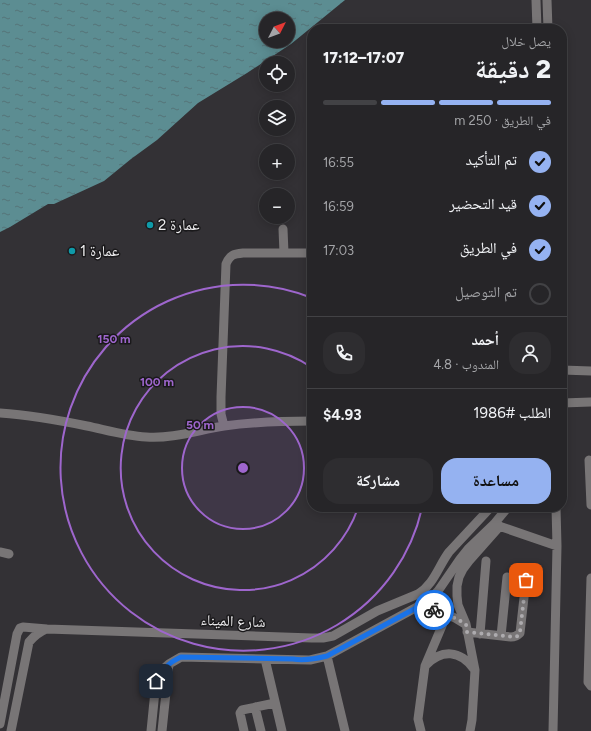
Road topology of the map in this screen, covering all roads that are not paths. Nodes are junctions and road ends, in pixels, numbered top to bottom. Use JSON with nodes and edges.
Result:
{"nodes":[{"id":1,"x":536,"y":0,"type":"edge"},
{"id":2,"x":547,"y":0,"type":"edge"},
{"id":3,"x":536,"y":24,"type":"edge"},
{"id":4,"x":548,"y":24,"type":"edge"},
{"id":5,"x":283,"y":229,"type":"dead end"},
{"id":6,"x":284,"y":253,"type":"junction"},
{"id":7,"x":307,"y":253,"type":"edge"},
{"id":8,"x":567,"y":370,"type":"edge"},
{"id":9,"x":591,"y":371,"type":"edge"},
{"id":10,"x":567,"y":402,"type":"edge"},
{"id":11,"x":591,"y":402,"type":"edge"},
{"id":12,"x":0,"y":413,"type":"edge"},
{"id":13,"x":307,"y":421,"type":"edge"},
{"id":14,"x":224,"y":426,"type":"junction"},
{"id":15,"x":589,"y":460,"type":"dead end"},
{"id":16,"x":591,"y":505,"type":"edge"},
{"id":17,"x":486,"y":512,"type":"edge"},
{"id":18,"x":505,"y":512,"type":"edge"},
{"id":19,"x":556,"y":512,"type":"edge"},
{"id":20,"x":498,"y":525,"type":"junction"},
{"id":21,"x":557,"y":546,"type":"junction"},
{"id":22,"x":486,"y":561,"type":"dead end"},
{"id":23,"x":507,"y":577,"type":"dead end"},
{"id":24,"x":591,"y":578,"type":"edge"},
{"id":25,"x":526,"y":580,"type":"dead end"},
{"id":26,"x":416,"y":608,"type":"junction"},
{"id":27,"x":447,"y":614,"type":"junction"},
{"id":28,"x":466,"y":628,"type":"junction"},
{"id":29,"x":47,"y":629,"type":"junction"},
{"id":30,"x":480,"y":634,"type":"junction"},
{"id":31,"x":501,"y":636,"type":"junction"},
{"id":32,"x":327,"y":656,"type":"junction"},
{"id":33,"x":265,"y":658,"type":"junction"},
{"id":34,"x":169,"y":664,"type":"junction"},
{"id":35,"x":425,"y":666,"type":"junction"},
{"id":36,"x":475,"y":670,"type":"junction"},
{"id":37,"x":591,"y":686,"type":"edge"},
{"id":38,"x":275,"y":703,"type":"junction"},
{"id":39,"x":255,"y":707,"type":"junction"},
{"id":40,"x":418,"y":719,"type":"junction"},
{"id":41,"x":472,"y":720,"type":"junction"},
{"id":42,"x":0,"y":724,"type":"edge"},
{"id":43,"x":11,"y":731,"type":"edge"},
{"id":44,"x":151,"y":731,"type":"edge"},
{"id":45,"x":162,"y":731,"type":"edge"},
{"id":46,"x":244,"y":731,"type":"edge"},
{"id":47,"x":261,"y":731,"type":"edge"},
{"id":48,"x":282,"y":731,"type":"edge"},
{"id":49,"x":345,"y":731,"type":"edge"},
{"id":50,"x":421,"y":731,"type":"edge"},
{"id":51,"x":428,"y":731,"type":"edge"},
{"id":52,"x":463,"y":731,"type":"edge"},
{"id":53,"x":470,"y":731,"type":"edge"},
{"id":54,"x":553,"y":731,"type":"edge"}],
"edges":[{"from":1,"to":3,"type":"street"},
{"from":2,"to":4,"type":"street"},
{"from":5,"to":6,"type":"street"},
{"from":6,"to":7,"type":"street"},
{"from":6,"to":14,"type":"street"},
{"from":8,"to":9,"type":"street"},
{"from":10,"to":11,"type":"street"},
{"from":12,"to":14,"type":"street"},
{"from":13,"to":14,"type":"street"},
{"from":15,"to":16,"type":"street"},
{"from":17,"to":29,"type":"street","name":"شارع الميناء"},
{"from":18,"to":20,"type":"street"},
{"from":19,"to":21,"type":"street"},
{"from":20,"to":21,"type":"street"},
{"from":20,"to":26,"type":"street"},
{"from":20,"to":28,"type":"street"},
{"from":21,"to":54,"type":"street"},
{"from":22,"to":30,"type":"street"},
{"from":23,"to":31,"type":"street"},
{"from":24,"to":37,"type":"street"},
{"from":25,"to":31,"type":"street"},
{"from":26,"to":27,"type":"street"},
{"from":26,"to":32,"type":"street"},
{"from":27,"to":28,"type":"street"},
{"from":27,"to":35,"type":"street"},
{"from":28,"to":30,"type":"street"},
{"from":28,"to":36,"type":"street"},
{"from":29,"to":42,"type":"street","name":"شارع الميناء"},
{"from":29,"to":43,"type":"street"},
{"from":30,"to":31,"type":"street"},
{"from":32,"to":33,"type":"street"},
{"from":32,"to":49,"type":"street"},
{"from":33,"to":34,"type":"street"},
{"from":33,"to":38,"type":"street"},
{"from":34,"to":44,"type":"street"},
{"from":34,"to":45,"type":"street"},
{"from":35,"to":36,"type":"street"},
{"from":35,"to":40,"type":"street"},
{"from":36,"to":41,"type":"street"},
{"from":38,"to":39,"type":"street"},
{"from":38,"to":48,"type":"street"},
{"from":39,"to":46,"type":"street"},
{"from":39,"to":47,"type":"street"},
{"from":40,"to":50,"type":"street"},
{"from":40,"to":51,"type":"street"},
{"from":41,"to":52,"type":"street"},
{"from":41,"to":53,"type":"street"}]}
